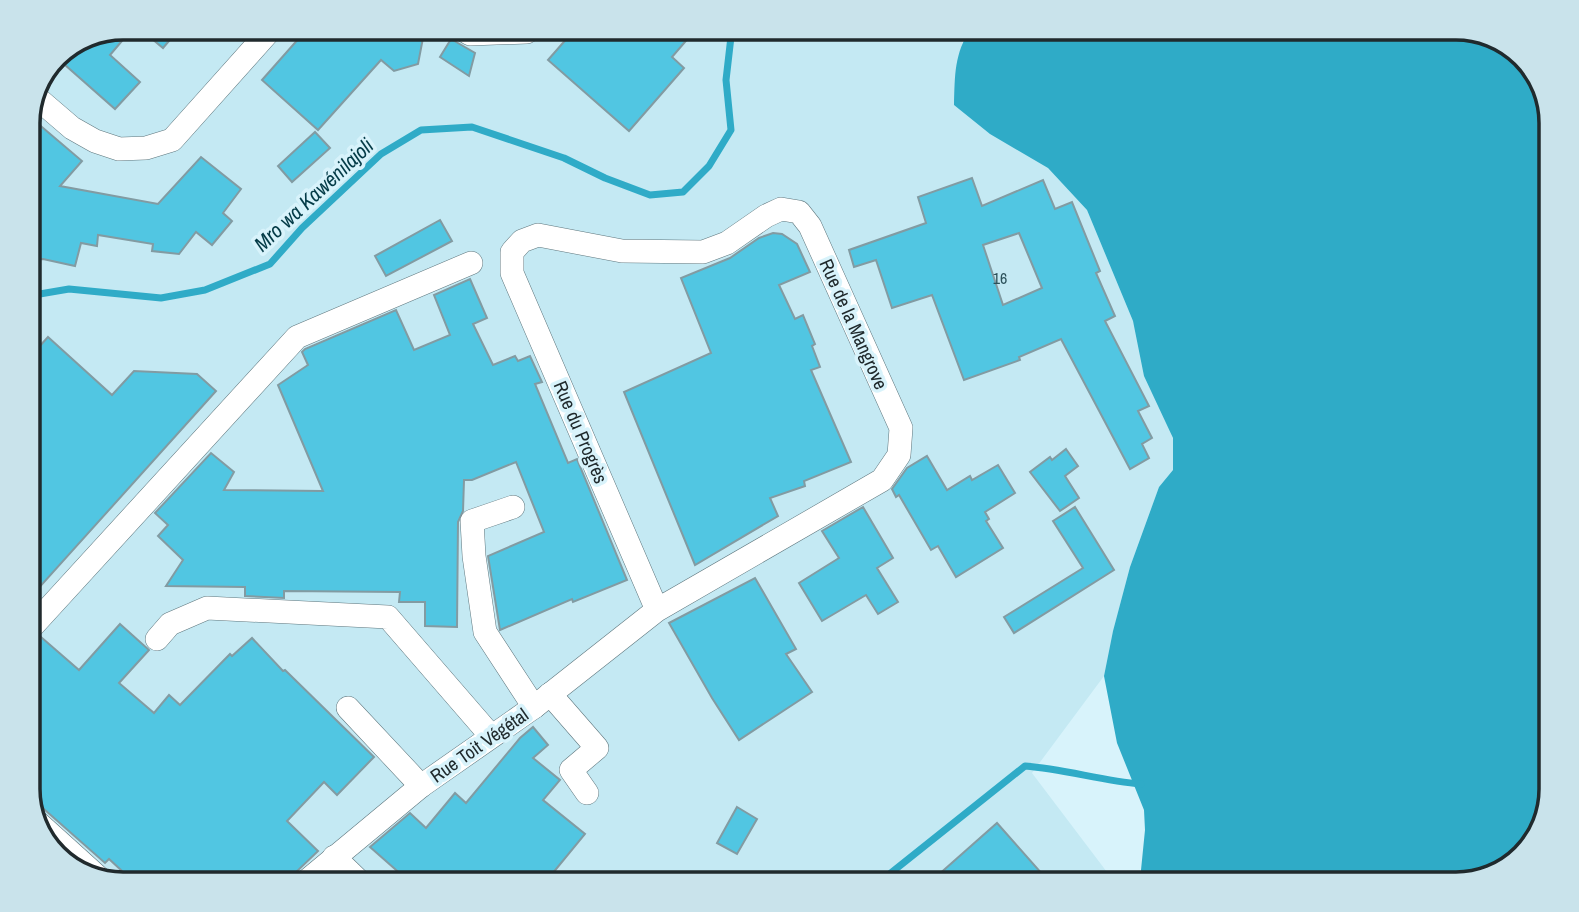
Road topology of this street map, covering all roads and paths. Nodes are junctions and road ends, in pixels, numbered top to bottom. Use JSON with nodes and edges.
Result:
{"nodes":[{"id":1,"x":261,"y":40,"type":"edge"},
{"id":2,"x":43,"y":103,"type":"edge"},
{"id":3,"x":512,"y":253,"type":"joint"},
{"id":4,"x":471,"y":263,"type":"dead end"},
{"id":5,"x":513,"y":507,"type":"dead end"},
{"id":6,"x":657,"y":610,"type":"junction"},
{"id":7,"x":40,"y":618,"type":"edge"},
{"id":8,"x":157,"y":639,"type":"dead end"},
{"id":9,"x":542,"y":700,"type":"junction"},
{"id":10,"x":348,"y":708,"type":"dead end"},
{"id":11,"x":491,"y":736,"type":"junction"},
{"id":12,"x":421,"y":786,"type":"junction"},
{"id":13,"x":587,"y":793,"type":"dead end"},
{"id":14,"x":64,"y":846,"type":"edge"},
{"id":15,"x":334,"y":857,"type":"junction"},
{"id":16,"x":78,"y":858,"type":"edge"},
{"id":17,"x":317,"y":872,"type":"edge"},
{"id":18,"x":350,"y":872,"type":"edge"}],
"edges":[{"from":1,"to":2,"type":"street"},
{"from":3,"to":6,"type":"street","name":"Rue du Progrès"},
{"from":3,"to":6,"type":"street","name":"Rue de la Mangrove"},
{"from":4,"to":7,"type":"street"},
{"from":5,"to":9,"type":"street"},
{"from":6,"to":9,"type":"street","name":"Rue Toit Végétal"},
{"from":8,"to":11,"type":"street"},
{"from":9,"to":11,"type":"street","name":"Rue Toit Végétal"},
{"from":9,"to":13,"type":"street"},
{"from":10,"to":12,"type":"street"},
{"from":11,"to":12,"type":"street","name":"Rue Toit Végétal"},
{"from":12,"to":15,"type":"street","name":"Rue Toit Végétal"},
{"from":14,"to":16,"type":"street"},
{"from":15,"to":17,"type":"street","name":"Rue Toit Végétal"},
{"from":15,"to":18,"type":"street"}]}
